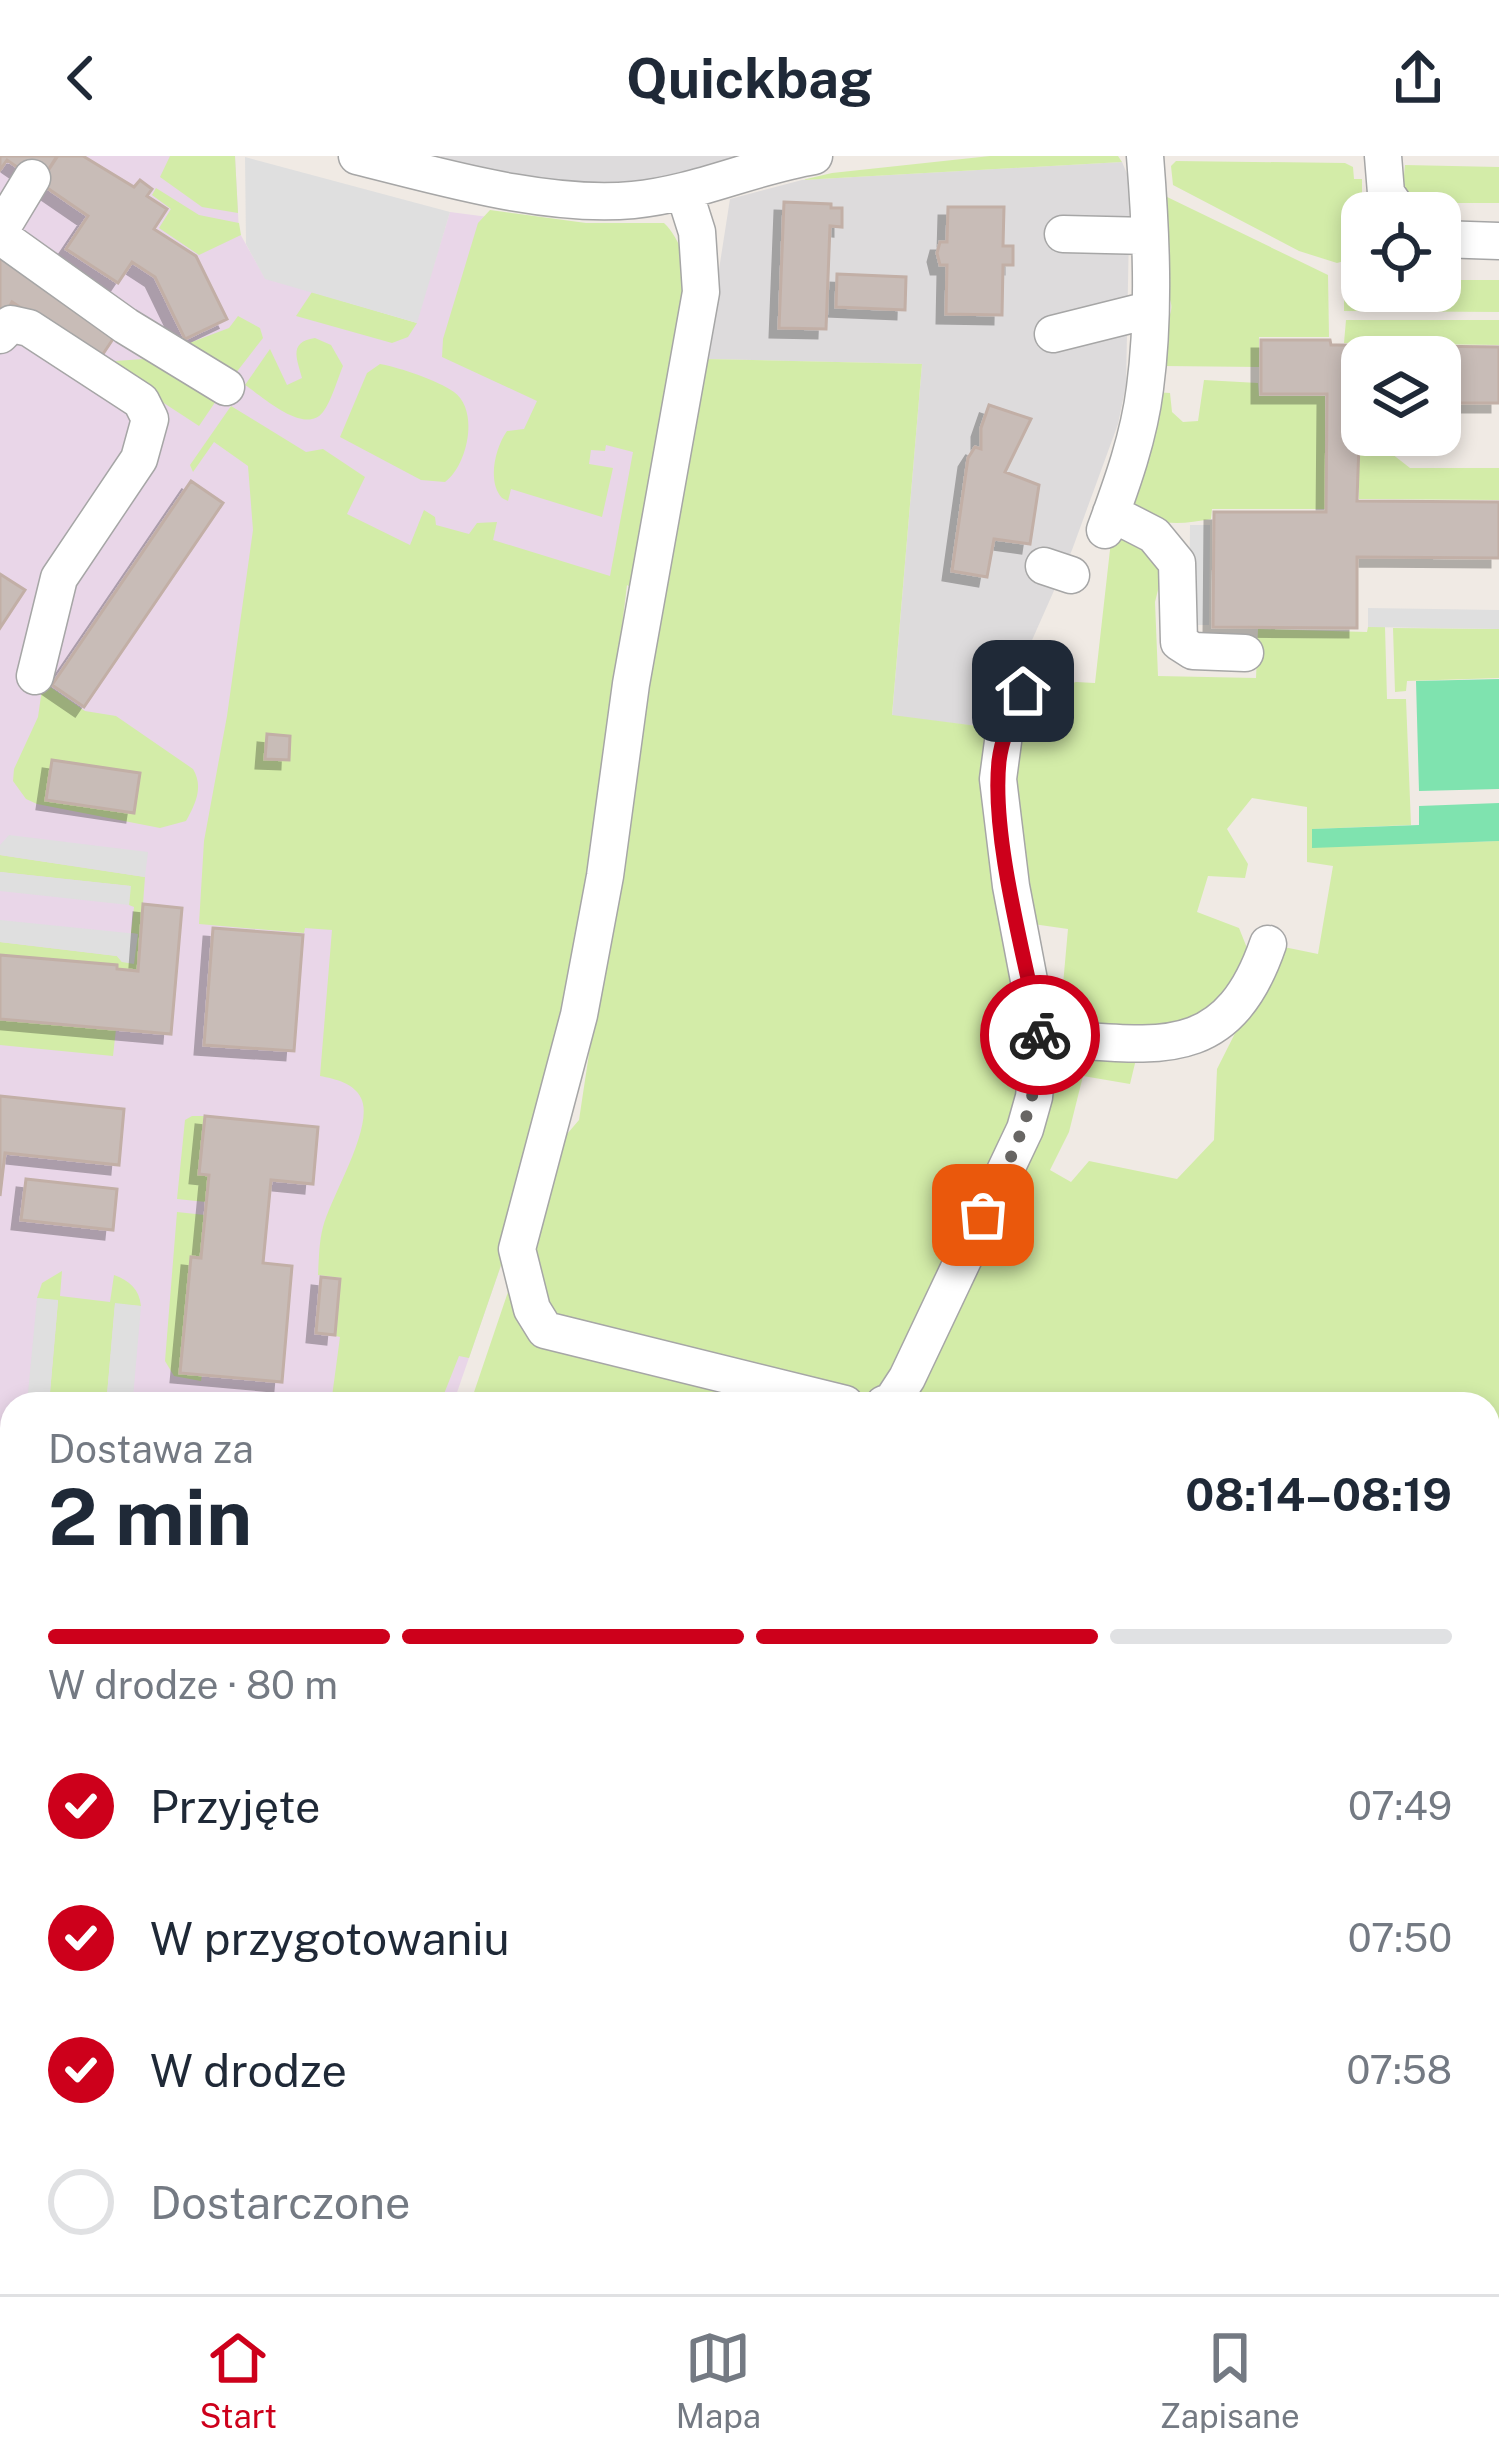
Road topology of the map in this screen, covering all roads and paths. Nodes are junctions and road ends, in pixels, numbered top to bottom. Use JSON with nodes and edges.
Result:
{"nodes":[{"id":1,"x":357,"y":156,"type":"edge"},
{"id":2,"x":814,"y":156,"type":"edge"},
{"id":3,"x":1145,"y":156,"type":"edge"},
{"id":4,"x":1383,"y":156,"type":"edge"},
{"id":5,"x":410,"y":162,"type":"edge"},
{"id":6,"x":32,"y":178,"type":"dead end"},
{"id":7,"x":684,"y":191,"type":"junction"},
{"id":8,"x":1386,"y":192,"type":"edge"},
{"id":9,"x":1063,"y":233,"type":"dead end"},
{"id":10,"x":0,"y":234,"type":"edge"},
{"id":11,"x":1149,"y":236,"type":"junction"},
{"id":12,"x":1461,"y":240,"type":"edge"},
{"id":13,"x":1499,"y":241,"type":"edge"},
{"id":14,"x":1149,"y":310,"type":"junction"},
{"id":15,"x":1053,"y":334,"type":"dead end"},
{"id":16,"x":0,"y":335,"type":"edge"},
{"id":17,"x":226,"y":387,"type":"dead end"},
{"id":18,"x":1244,"y":653,"type":"dead end"},
{"id":19,"x":35,"y":676,"type":"dead end"},
{"id":20,"x":1023,"y":691,"type":"dead end"},
{"id":21,"x":1268,"y":944,"type":"dead end"},
{"id":22,"x":1040,"y":1038,"type":"junction"},
{"id":23,"x":795,"y":1392,"type":"edge"},
{"id":24,"x":898,"y":1392,"type":"edge"}],
"edges":[{"from":1,"to":5,"type":"street"},
{"from":2,"to":7,"type":"street"},
{"from":3,"to":11,"type":"street"},
{"from":4,"to":8,"type":"street"},
{"from":5,"to":7,"type":"street"},
{"from":6,"to":10,"type":"street"},
{"from":7,"to":23,"type":"street"},
{"from":9,"to":11,"type":"street"},
{"from":10,"to":17,"type":"street"},
{"from":11,"to":14,"type":"street"},
{"from":12,"to":13,"type":"street"},
{"from":14,"to":15,"type":"street"},
{"from":14,"to":18,"type":"street"},
{"from":16,"to":19,"type":"street"},
{"from":20,"to":22,"type":"street"},
{"from":21,"to":22,"type":"street"},
{"from":22,"to":24,"type":"street"}]}
